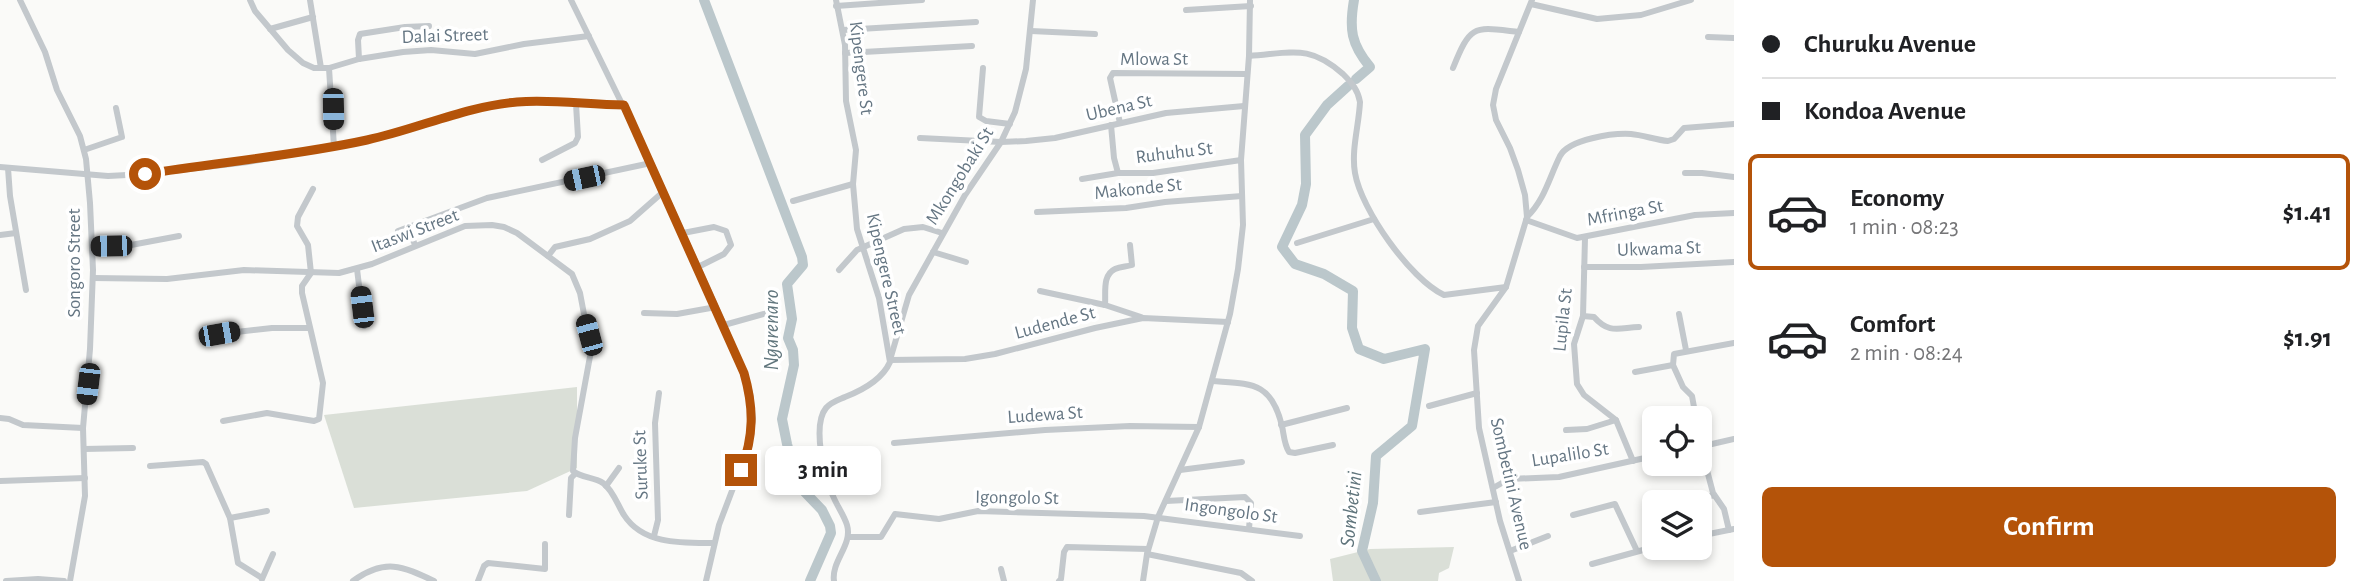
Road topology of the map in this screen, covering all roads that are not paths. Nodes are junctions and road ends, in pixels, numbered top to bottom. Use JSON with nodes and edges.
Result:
{"nodes":[{"id":1,"x":20,"y":0,"type":"edge"},
{"id":2,"x":250,"y":0,"type":"edge"},
{"id":3,"x":310,"y":0,"type":"edge"},
{"id":4,"x":571,"y":0,"type":"edge"},
{"id":5,"x":922,"y":0,"type":"edge"},
{"id":6,"x":1033,"y":0,"type":"edge"},
{"id":7,"x":1691,"y":0,"type":"edge"},
{"id":8,"x":1531,"y":2,"type":"edge"},
{"id":9,"x":836,"y":3,"type":"edge"},
{"id":10,"x":1251,"y":3,"type":"edge"},
{"id":11,"x":1186,"y":10,"type":"dead end"},
{"id":12,"x":313,"y":18,"type":"junction"},
{"id":13,"x":976,"y":22,"type":"dead end"},
{"id":14,"x":429,"y":26,"type":"dead end"},
{"id":15,"x":270,"y":29,"type":"junction"},
{"id":16,"x":843,"y":30,"type":"junction"},
{"id":17,"x":1031,"y":31,"type":"junction"},
{"id":18,"x":1519,"y":32,"type":"junction"},
{"id":19,"x":1095,"y":34,"type":"dead end"},
{"id":20,"x":589,"y":36,"type":"junction"},
{"id":21,"x":1708,"y":37,"type":"dead end"},
{"id":22,"x":1734,"y":38,"type":"edge"},
{"id":23,"x":972,"y":46,"type":"dead end"},
{"id":24,"x":845,"y":53,"type":"junction"},
{"id":25,"x":1249,"y":56,"type":"junction"},
{"id":26,"x":359,"y":59,"type":"junction"},
{"id":27,"x":321,"y":68,"type":"junction"},
{"id":28,"x":329,"y":68,"type":"junction"},
{"id":29,"x":983,"y":68,"type":"dead end"},
{"id":30,"x":1453,"y":68,"type":"dead end"},
{"id":31,"x":1247,"y":74,"type":"junction"},
{"id":32,"x":576,"y":104,"type":"junction"},
{"id":33,"x":624,"y":105,"type":"junction"},
{"id":34,"x":1244,"y":106,"type":"junction"},
{"id":35,"x":116,"y":108,"type":"dead end"},
{"id":36,"x":1120,"y":123,"type":"junction"},
{"id":37,"x":1010,"y":124,"type":"junction"},
{"id":38,"x":1734,"y":124,"type":"edge"},
{"id":39,"x":1111,"y":125,"type":"junction"},
{"id":40,"x":920,"y":138,"type":"dead end"},
{"id":41,"x":855,"y":140,"type":"joint"},
{"id":42,"x":1002,"y":142,"type":"junction"},
{"id":43,"x":334,"y":147,"type":"junction"},
{"id":44,"x":84,"y":150,"type":"junction"},
{"id":45,"x":542,"y":160,"type":"dead end"},
{"id":46,"x":1241,"y":160,"type":"junction"},
{"id":47,"x":651,"y":163,"type":"junction"},
{"id":48,"x":4,"y":168,"type":"edge"},
{"id":49,"x":87,"y":173,"type":"junction"},
{"id":50,"x":1118,"y":173,"type":"junction"},
{"id":51,"x":1685,"y":173,"type":"dead end"},
{"id":52,"x":1734,"y":177,"type":"edge"},
{"id":53,"x":1082,"y":179,"type":"dead end"},
{"id":54,"x":853,"y":184,"type":"junction"},
{"id":55,"x":313,"y":189,"type":"dead end"},
{"id":56,"x":663,"y":192,"type":"junction"},
{"id":57,"x":1242,"y":195,"type":"junction"},
{"id":58,"x":793,"y":201,"type":"dead end"},
{"id":59,"x":1037,"y":212,"type":"dead end"},
{"id":60,"x":1734,"y":213,"type":"edge"},
{"id":61,"x":1526,"y":218,"type":"junction"},
{"id":62,"x":1374,"y":219,"type":"junction"},
{"id":63,"x":408,"y":227,"type":"junction"},
{"id":64,"x":398,"y":231,"type":"dead end"},
{"id":65,"x":16,"y":233,"type":"junction"},
{"id":66,"x":683,"y":233,"type":"junction"},
{"id":67,"x":943,"y":233,"type":"junction"},
{"id":68,"x":0,"y":235,"type":"edge"},
{"id":69,"x":179,"y":236,"type":"dead end"},
{"id":70,"x":1584,"y":237,"type":"junction"},
{"id":71,"x":1297,"y":243,"type":"dead end"},
{"id":72,"x":415,"y":245,"type":"junction"},
{"id":73,"x":1130,"y":245,"type":"dead end"},
{"id":74,"x":93,"y":246,"type":"junction"},
{"id":75,"x":862,"y":248,"type":"junction"},
{"id":76,"x":933,"y":252,"type":"junction"},
{"id":77,"x":548,"y":256,"type":"junction"},
{"id":78,"x":966,"y":262,"type":"dead end"},
{"id":79,"x":1734,"y":262,"type":"edge"},
{"id":80,"x":698,"y":267,"type":"junction"},
{"id":81,"x":1584,"y":267,"type":"junction"},
{"id":82,"x":357,"y":269,"type":"junction"},
{"id":83,"x":839,"y":270,"type":"dead end"},
{"id":84,"x":311,"y":273,"type":"junction"},
{"id":85,"x":93,"y":278,"type":"junction"},
{"id":86,"x":1506,"y":287,"type":"junction"},
{"id":87,"x":26,"y":290,"type":"dead end"},
{"id":88,"x":1040,"y":291,"type":"dead end"},
{"id":89,"x":1105,"y":305,"type":"junction"},
{"id":90,"x":716,"y":307,"type":"junction"},
{"id":91,"x":771,"y":312,"type":"dead end"},
{"id":92,"x":644,"y":313,"type":"dead end"},
{"id":93,"x":1679,"y":314,"type":"dead end"},
{"id":94,"x":1583,"y":316,"type":"junction"},
{"id":95,"x":1143,"y":318,"type":"junction"},
{"id":96,"x":1228,"y":322,"type":"junction"},
{"id":97,"x":724,"y":325,"type":"junction"},
{"id":98,"x":364,"y":326,"type":"dead end"},
{"id":99,"x":1639,"y":327,"type":"dead end"},
{"id":100,"x":309,"y":328,"type":"junction"},
{"id":101,"x":219,"y":334,"type":"dead end"},
{"id":102,"x":1734,"y":343,"type":"edge"},
{"id":103,"x":1686,"y":350,"type":"junction"},
{"id":104,"x":890,"y":361,"type":"junction"},
{"id":105,"x":1673,"y":365,"type":"junction"},
{"id":106,"x":1635,"y":372,"type":"dead end"},
{"id":107,"x":1212,"y":381,"type":"junction"},
{"id":108,"x":659,"y":393,"type":"dead end"},
{"id":109,"x":1476,"y":393,"type":"junction"},
{"id":110,"x":1429,"y":406,"type":"dead end"},
{"id":111,"x":1694,"y":406,"type":"edge"},
{"id":112,"x":1347,"y":408,"type":"dead end"},
{"id":113,"x":0,"y":418,"type":"edge"},
{"id":114,"x":1616,"y":420,"type":"junction"},
{"id":115,"x":223,"y":421,"type":"dead end"},
{"id":116,"x":1281,"y":425,"type":"junction"},
{"id":117,"x":1199,"y":426,"type":"junction"},
{"id":118,"x":83,"y":428,"type":"junction"},
{"id":119,"x":1566,"y":430,"type":"dead end"},
{"id":120,"x":1734,"y":439,"type":"edge"},
{"id":121,"x":894,"y":443,"type":"dead end"},
{"id":122,"x":1712,"y":443,"type":"edge"},
{"id":123,"x":1333,"y":444,"type":"dead end"},
{"id":124,"x":133,"y":448,"type":"dead end"},
{"id":125,"x":84,"y":449,"type":"junction"},
{"id":126,"x":1642,"y":459,"type":"edge"},
{"id":127,"x":1633,"y":461,"type":"junction"},
{"id":128,"x":1242,"y":462,"type":"dead end"},
{"id":129,"x":150,"y":466,"type":"dead end"},
{"id":130,"x":619,"y":468,"type":"dead end"},
{"id":131,"x":1181,"y":470,"type":"junction"},
{"id":132,"x":575,"y":474,"type":"junction"},
{"id":133,"x":1709,"y":476,"type":"edge"},
{"id":134,"x":85,"y":478,"type":"junction"},
{"id":135,"x":0,"y":481,"type":"edge"},
{"id":136,"x":606,"y":486,"type":"junction"},
{"id":137,"x":1493,"y":488,"type":"junction"},
{"id":138,"x":1714,"y":495,"type":"joint"},
{"id":139,"x":1166,"y":501,"type":"junction"},
{"id":140,"x":1496,"y":502,"type":"junction"},
{"id":141,"x":267,"y":511,"type":"dead end"},
{"id":142,"x":1420,"y":512,"type":"dead end"},
{"id":143,"x":569,"y":515,"type":"dead end"},
{"id":144,"x":1573,"y":516,"type":"dead end"},
{"id":145,"x":1158,"y":517,"type":"junction"},
{"id":146,"x":230,"y":519,"type":"junction"},
{"id":147,"x":1249,"y":529,"type":"junction"},
{"id":148,"x":1731,"y":530,"type":"edge"},
{"id":149,"x":1712,"y":534,"type":"edge"},
{"id":150,"x":654,"y":536,"type":"junction"},
{"id":151,"x":1300,"y":536,"type":"dead end"},
{"id":152,"x":1548,"y":536,"type":"dead end"},
{"id":153,"x":848,"y":537,"type":"junction"},
{"id":154,"x":714,"y":543,"type":"junction"},
{"id":155,"x":545,"y":544,"type":"dead end"},
{"id":156,"x":1642,"y":550,"type":"edge"},
{"id":157,"x":1148,"y":551,"type":"junction"},
{"id":158,"x":1510,"y":551,"type":"junction"},
{"id":159,"x":1637,"y":551,"type":"junction"},
{"id":160,"x":273,"y":554,"type":"dead end"},
{"id":161,"x":1592,"y":564,"type":"dead end"},
{"id":162,"x":1001,"y":569,"type":"dead end"},
{"id":163,"x":262,"y":580,"type":"edge"},
{"id":164,"x":6,"y":581,"type":"edge"},
{"id":165,"x":64,"y":581,"type":"edge"},
{"id":166,"x":70,"y":581,"type":"edge"},
{"id":167,"x":353,"y":581,"type":"edge"},
{"id":168,"x":434,"y":581,"type":"edge"},
{"id":169,"x":478,"y":581,"type":"edge"},
{"id":170,"x":706,"y":581,"type":"edge"},
{"id":171,"x":834,"y":581,"type":"edge"},
{"id":172,"x":1003,"y":581,"type":"edge"},
{"id":173,"x":1059,"y":581,"type":"edge"},
{"id":174,"x":1143,"y":581,"type":"edge"},
{"id":175,"x":1252,"y":581,"type":"edge"},
{"id":176,"x":1519,"y":581,"type":"edge"}],
"edges":[{"from":1,"to":44,"type":"street","name":"Songoro Street"},
{"from":2,"to":15,"type":"street","name":"Dalai Street"},
{"from":3,"to":12,"type":"street"},
{"from":4,"to":20,"type":"street"},
{"from":5,"to":9,"type":"street"},
{"from":6,"to":17,"type":"street","name":"Mkongobaki St"},
{"from":7,"to":8,"type":"street"},
{"from":8,"to":18,"type":"street","name":"Sombetini Avenue"},
{"from":9,"to":16,"type":"street","name":"Kipengere St"},
{"from":10,"to":11,"type":"street"},
{"from":10,"to":25,"type":"street"},
{"from":12,"to":15,"type":"street"},
{"from":12,"to":27,"type":"street"},
{"from":13,"to":16,"type":"street"},
{"from":14,"to":26,"type":"street"},
{"from":15,"to":27,"type":"street","name":"Dalai Street"},
{"from":16,"to":24,"type":"street","name":"Kipengere St"},
{"from":17,"to":19,"type":"street"},
{"from":17,"to":37,"type":"street","name":"Mkongobaki St"},
{"from":18,"to":30,"type":"street"},
{"from":18,"to":61,"type":"street","name":"Sombetini Avenue"},
{"from":20,"to":26,"type":"street","name":"Dalai Street"},
{"from":20,"to":33,"type":"street"},
{"from":21,"to":22,"type":"street"},
{"from":23,"to":24,"type":"street"},
{"from":24,"to":41,"type":"street","name":"Kipengere St"},
{"from":25,"to":31,"type":"street"},
{"from":25,"to":62,"type":"street"},
{"from":26,"to":28,"type":"street","name":"Dalai Street"},
{"from":27,"to":28,"type":"street","name":"Dalai Street"},
{"from":28,"to":43,"type":"street"},
{"from":29,"to":37,"type":"street"},
{"from":31,"to":34,"type":"street"},
{"from":31,"to":36,"type":"street","name":"Mlowa St"},
{"from":32,"to":33,"type":"street"},
{"from":32,"to":43,"type":"street"},
{"from":32,"to":45,"type":"street"},
{"from":33,"to":47,"type":"street"},
{"from":34,"to":36,"type":"street","name":"Ubena St"},
{"from":34,"to":46,"type":"street"},
{"from":35,"to":44,"type":"street"},
{"from":36,"to":39,"type":"street","name":"Ubena St"},
{"from":37,"to":42,"type":"street","name":"Mkongobaki St"},
{"from":38,"to":61,"type":"street"},
{"from":39,"to":42,"type":"street","name":"Ubena St"},
{"from":39,"to":50,"type":"street","name":"Ruhuhu St"},
{"from":40,"to":42,"type":"street","name":"Ubena St"},
{"from":41,"to":54,"type":"street","name":"Kipengere Street"},
{"from":42,"to":67,"type":"street","name":"Mkongobaki St"},
{"from":43,"to":49,"type":"street"},
{"from":44,"to":49,"type":"street","name":"Songoro Street"},
{"from":46,"to":50,"type":"street","name":"Ruhuhu St"},
{"from":46,"to":57,"type":"street"},
{"from":47,"to":56,"type":"street"},
{"from":47,"to":63,"type":"street"},
{"from":48,"to":49,"type":"street"},
{"from":48,"to":65,"type":"street"},
{"from":49,"to":74,"type":"street","name":"Songoro Street"},
{"from":50,"to":53,"type":"street"},
{"from":51,"to":52,"type":"street"},
{"from":54,"to":58,"type":"street"},
{"from":54,"to":75,"type":"street","name":"Kipengere Street"},
{"from":55,"to":84,"type":"street"},
{"from":56,"to":66,"type":"street"},
{"from":56,"to":77,"type":"street"},
{"from":57,"to":59,"type":"street","name":"Makonde St"},
{"from":57,"to":96,"type":"street"},
{"from":60,"to":70,"type":"street","name":"Mfringa St"},
{"from":61,"to":70,"type":"street","name":"Mfringa St"},
{"from":61,"to":86,"type":"street","name":"Sombetini Avenue"},
{"from":62,"to":71,"type":"street"},
{"from":62,"to":86,"type":"street"},
{"from":63,"to":64,"type":"street"},
{"from":63,"to":72,"type":"street"},
{"from":65,"to":68,"type":"street"},
{"from":65,"to":87,"type":"street"},
{"from":66,"to":80,"type":"street"},
{"from":66,"to":80,"type":"street"},
{"from":67,"to":75,"type":"street"},
{"from":67,"to":76,"type":"street","name":"Mkongobaki St"},
{"from":69,"to":74,"type":"street"},
{"from":70,"to":81,"type":"street","name":"Lupila St"},
{"from":72,"to":77,"type":"street","name":"Itaswi Street"},
{"from":72,"to":82,"type":"street","name":"Itaswi Street"},
{"from":73,"to":89,"type":"street"},
{"from":74,"to":85,"type":"street","name":"Songoro Street"},
{"from":75,"to":83,"type":"street"},
{"from":75,"to":104,"type":"street","name":"Kipengere Street"},
{"from":76,"to":78,"type":"street"},
{"from":76,"to":104,"type":"street","name":"Mkongobaki St"},
{"from":77,"to":132,"type":"street","name":"Itaswi Street"},
{"from":79,"to":81,"type":"street","name":"Ukwama St"},
{"from":80,"to":90,"type":"street"},
{"from":81,"to":94,"type":"street","name":"Lupila St"},
{"from":82,"to":84,"type":"street","name":"Itaswi Street"},
{"from":82,"to":98,"type":"street"},
{"from":84,"to":85,"type":"street","name":"Itaswi Street"},
{"from":84,"to":100,"type":"street"},
{"from":85,"to":118,"type":"street","name":"Songoro Street"},
{"from":86,"to":109,"type":"street","name":"Sombetini Avenue"},
{"from":88,"to":89,"type":"street"},
{"from":89,"to":95,"type":"street"},
{"from":90,"to":92,"type":"street"},
{"from":90,"to":97,"type":"street"},
{"from":91,"to":97,"type":"street"},
{"from":93,"to":103,"type":"street"},
{"from":94,"to":99,"type":"street"},
{"from":94,"to":114,"type":"street","name":"Lupila St"},
{"from":95,"to":96,"type":"street","name":"Ludende St"},
{"from":95,"to":104,"type":"street","name":"Ludende St"},
{"from":96,"to":107,"type":"street"},
{"from":97,"to":154,"type":"street"},
{"from":100,"to":101,"type":"street"},
{"from":100,"to":115,"type":"street"},
{"from":102,"to":103,"type":"street"},
{"from":103,"to":105,"type":"street"},
{"from":104,"to":153,"type":"street","name":"Kipengere Street"},
{"from":105,"to":106,"type":"street"},
{"from":105,"to":111,"type":"street"},
{"from":107,"to":116,"type":"street"},
{"from":107,"to":117,"type":"street"},
{"from":108,"to":150,"type":"street","name":"Suruke St"},
{"from":109,"to":110,"type":"street"},
{"from":109,"to":137,"type":"street","name":"Sombetini Avenue"},
{"from":112,"to":116,"type":"street"},
{"from":113,"to":118,"type":"street"},
{"from":114,"to":119,"type":"street"},
{"from":114,"to":127,"type":"street"},
{"from":116,"to":123,"type":"street"},
{"from":117,"to":121,"type":"street","name":"Ludewa St"},
{"from":117,"to":131,"type":"street"},
{"from":118,"to":125,"type":"street","name":"Songoro Street"},
{"from":120,"to":122,"type":"street"},
{"from":124,"to":125,"type":"street"},
{"from":125,"to":134,"type":"street","name":"Songoro Street"},
{"from":126,"to":127,"type":"street","name":"Lupalilo St"},
{"from":127,"to":137,"type":"street","name":"Lupalilo St"},
{"from":128,"to":131,"type":"street"},
{"from":129,"to":146,"type":"street"},
{"from":130,"to":136,"type":"street"},
{"from":131,"to":139,"type":"street"},
{"from":132,"to":136,"type":"street"},
{"from":132,"to":143,"type":"street","name":"Itaswi Street"},
{"from":133,"to":138,"type":"street"},
{"from":134,"to":135,"type":"street"},
{"from":134,"to":166,"type":"street","name":"Songoro Street"},
{"from":136,"to":150,"type":"street"},
{"from":137,"to":140,"type":"street","name":"Sombetini Avenue"},
{"from":138,"to":148,"type":"street"},
{"from":139,"to":145,"type":"street"},
{"from":139,"to":147,"type":"street"},
{"from":140,"to":142,"type":"street"},
{"from":140,"to":158,"type":"street","name":"Sombetini Avenue"},
{"from":141,"to":146,"type":"street"},
{"from":144,"to":159,"type":"street"},
{"from":145,"to":147,"type":"street","name":"Ingongolo St"},
{"from":145,"to":153,"type":"street","name":"Igongolo St"},
{"from":145,"to":157,"type":"street"},
{"from":146,"to":163,"type":"street"},
{"from":147,"to":151,"type":"street","name":"Ingongolo St"},
{"from":148,"to":149,"type":"street"},
{"from":150,"to":154,"type":"street"},
{"from":152,"to":158,"type":"street"},
{"from":153,"to":171,"type":"street"},
{"from":154,"to":170,"type":"street"},
{"from":155,"to":169,"type":"street"},
{"from":156,"to":159,"type":"street"},
{"from":157,"to":173,"type":"street"},
{"from":157,"to":174,"type":"street"},
{"from":157,"to":175,"type":"street"},
{"from":158,"to":176,"type":"street","name":"Sombetini Avenue"},
{"from":159,"to":161,"type":"street"},
{"from":160,"to":163,"type":"street"},
{"from":162,"to":172,"type":"street"},
{"from":164,"to":165,"type":"street"},
{"from":167,"to":168,"type":"street"}]}
